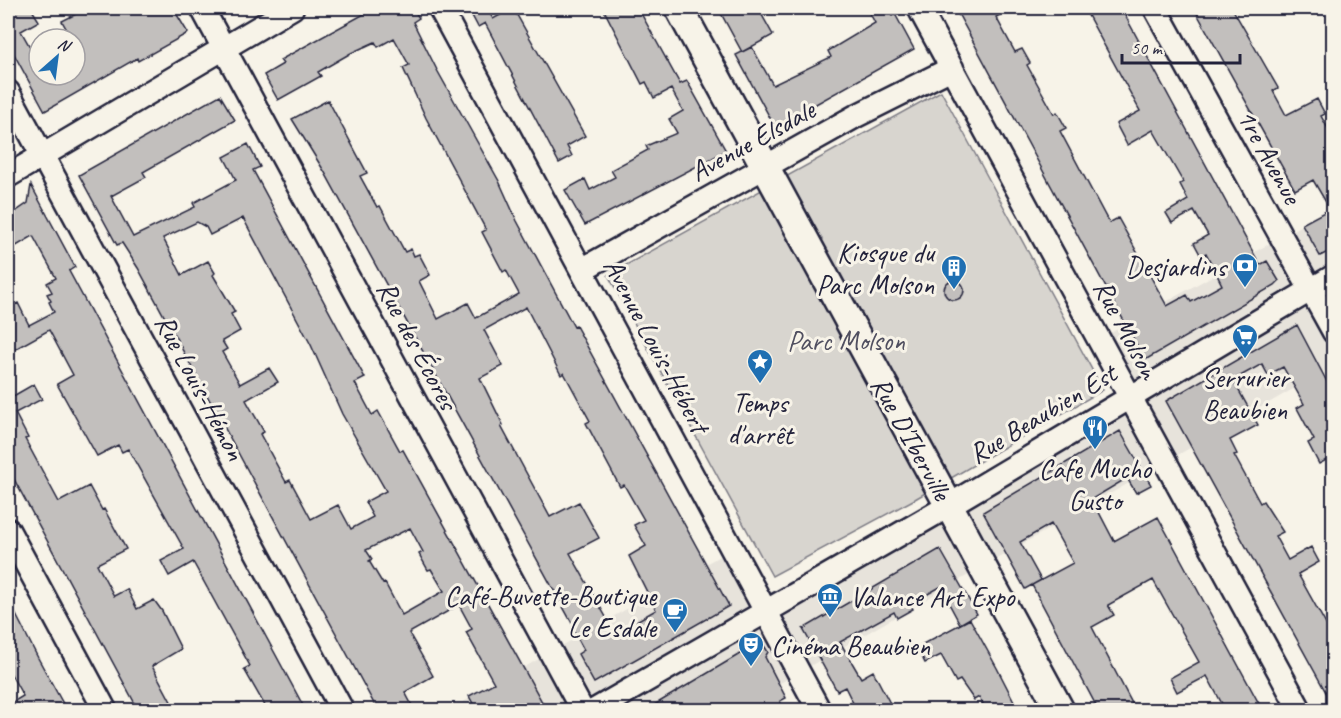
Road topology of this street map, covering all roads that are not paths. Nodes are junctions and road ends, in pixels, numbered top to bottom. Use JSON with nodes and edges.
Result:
{"nodes":[{"id":1,"x":202,"y":8,"type":"edge"},
{"id":2,"x":292,"y":8,"type":"edge"},
{"id":3,"x":440,"y":8,"type":"edge"},
{"id":4,"x":679,"y":8,"type":"edge"},
{"id":5,"x":919,"y":8,"type":"edge"},
{"id":6,"x":1155,"y":8,"type":"edge"},
{"id":7,"x":224,"y":48,"type":"junction"},
{"id":8,"x":952,"y":68,"type":"junction"},
{"id":9,"x":8,"y":92,"type":"edge"},
{"id":10,"x":42,"y":155,"type":"junction"},
{"id":11,"x":765,"y":168,"type":"junction"},
{"id":12,"x":8,"y":176,"type":"edge"},
{"id":13,"x":583,"y":269,"type":"junction"},
{"id":14,"x":1334,"y":276,"type":"edge"},
{"id":15,"x":1311,"y":290,"type":"junction"},
{"id":16,"x":1334,"y":332,"type":"edge"},
{"id":17,"x":1129,"y":396,"type":"junction"},
{"id":18,"x":948,"y":506,"type":"junction"},
{"id":19,"x":8,"y":530,"type":"edge"},
{"id":20,"x":767,"y":611,"type":"junction"},
{"id":21,"x":105,"y":711,"type":"edge"},
{"id":22,"x":342,"y":711,"type":"edge"},
{"id":23,"x":582,"y":711,"type":"edge"},
{"id":24,"x":595,"y":711,"type":"edge"},
{"id":25,"x":819,"y":711,"type":"edge"},
{"id":26,"x":1060,"y":711,"type":"edge"},
{"id":27,"x":1300,"y":711,"type":"edge"}],
"edges":[{"from":1,"to":7,"type":"street","name":"Rue des Écores"},
{"from":2,"to":7,"type":"street"},
{"from":3,"to":13,"type":"street","name":"Avenue Louis-Hébert"},
{"from":4,"to":11,"type":"main road","name":"Rue D'Iberville"},
{"from":5,"to":8,"type":"street","name":"Rue Molson"},
{"from":6,"to":15,"type":"street","name":"1re Avenue"},
{"from":7,"to":10,"type":"street"},
{"from":7,"to":23,"type":"street","name":"Rue des Écores"},
{"from":8,"to":11,"type":"street","name":"Avenue Elsdale"},
{"from":8,"to":17,"type":"street","name":"Rue Molson"},
{"from":9,"to":10,"type":"street","name":"Rue Louis-Hémon"},
{"from":10,"to":12,"type":"street"},
{"from":10,"to":22,"type":"street","name":"Rue Louis-Hémon"},
{"from":11,"to":13,"type":"street","name":"Avenue Elsdale"},
{"from":11,"to":18,"type":"main road","name":"Rue D'Iberville"},
{"from":13,"to":20,"type":"street","name":"Avenue Louis-Hébert"},
{"from":14,"to":15,"type":"street","name":"Rue Beaubien Est"},
{"from":15,"to":16,"type":"street","name":"1re Avenue"},
{"from":15,"to":17,"type":"street","name":"Rue Beaubien Est"},
{"from":17,"to":18,"type":"street","name":"Rue Beaubien Est"},
{"from":17,"to":27,"type":"street","name":"Rue Molson"},
{"from":18,"to":20,"type":"street","name":"Rue Beaubien Est"},
{"from":18,"to":26,"type":"main road","name":"Rue D'Iberville"},
{"from":19,"to":21,"type":"street"},
{"from":20,"to":24,"type":"street","name":"Rue Beaubien Est"},
{"from":20,"to":25,"type":"street","name":"Avenue Louis-Hébert"}]}
